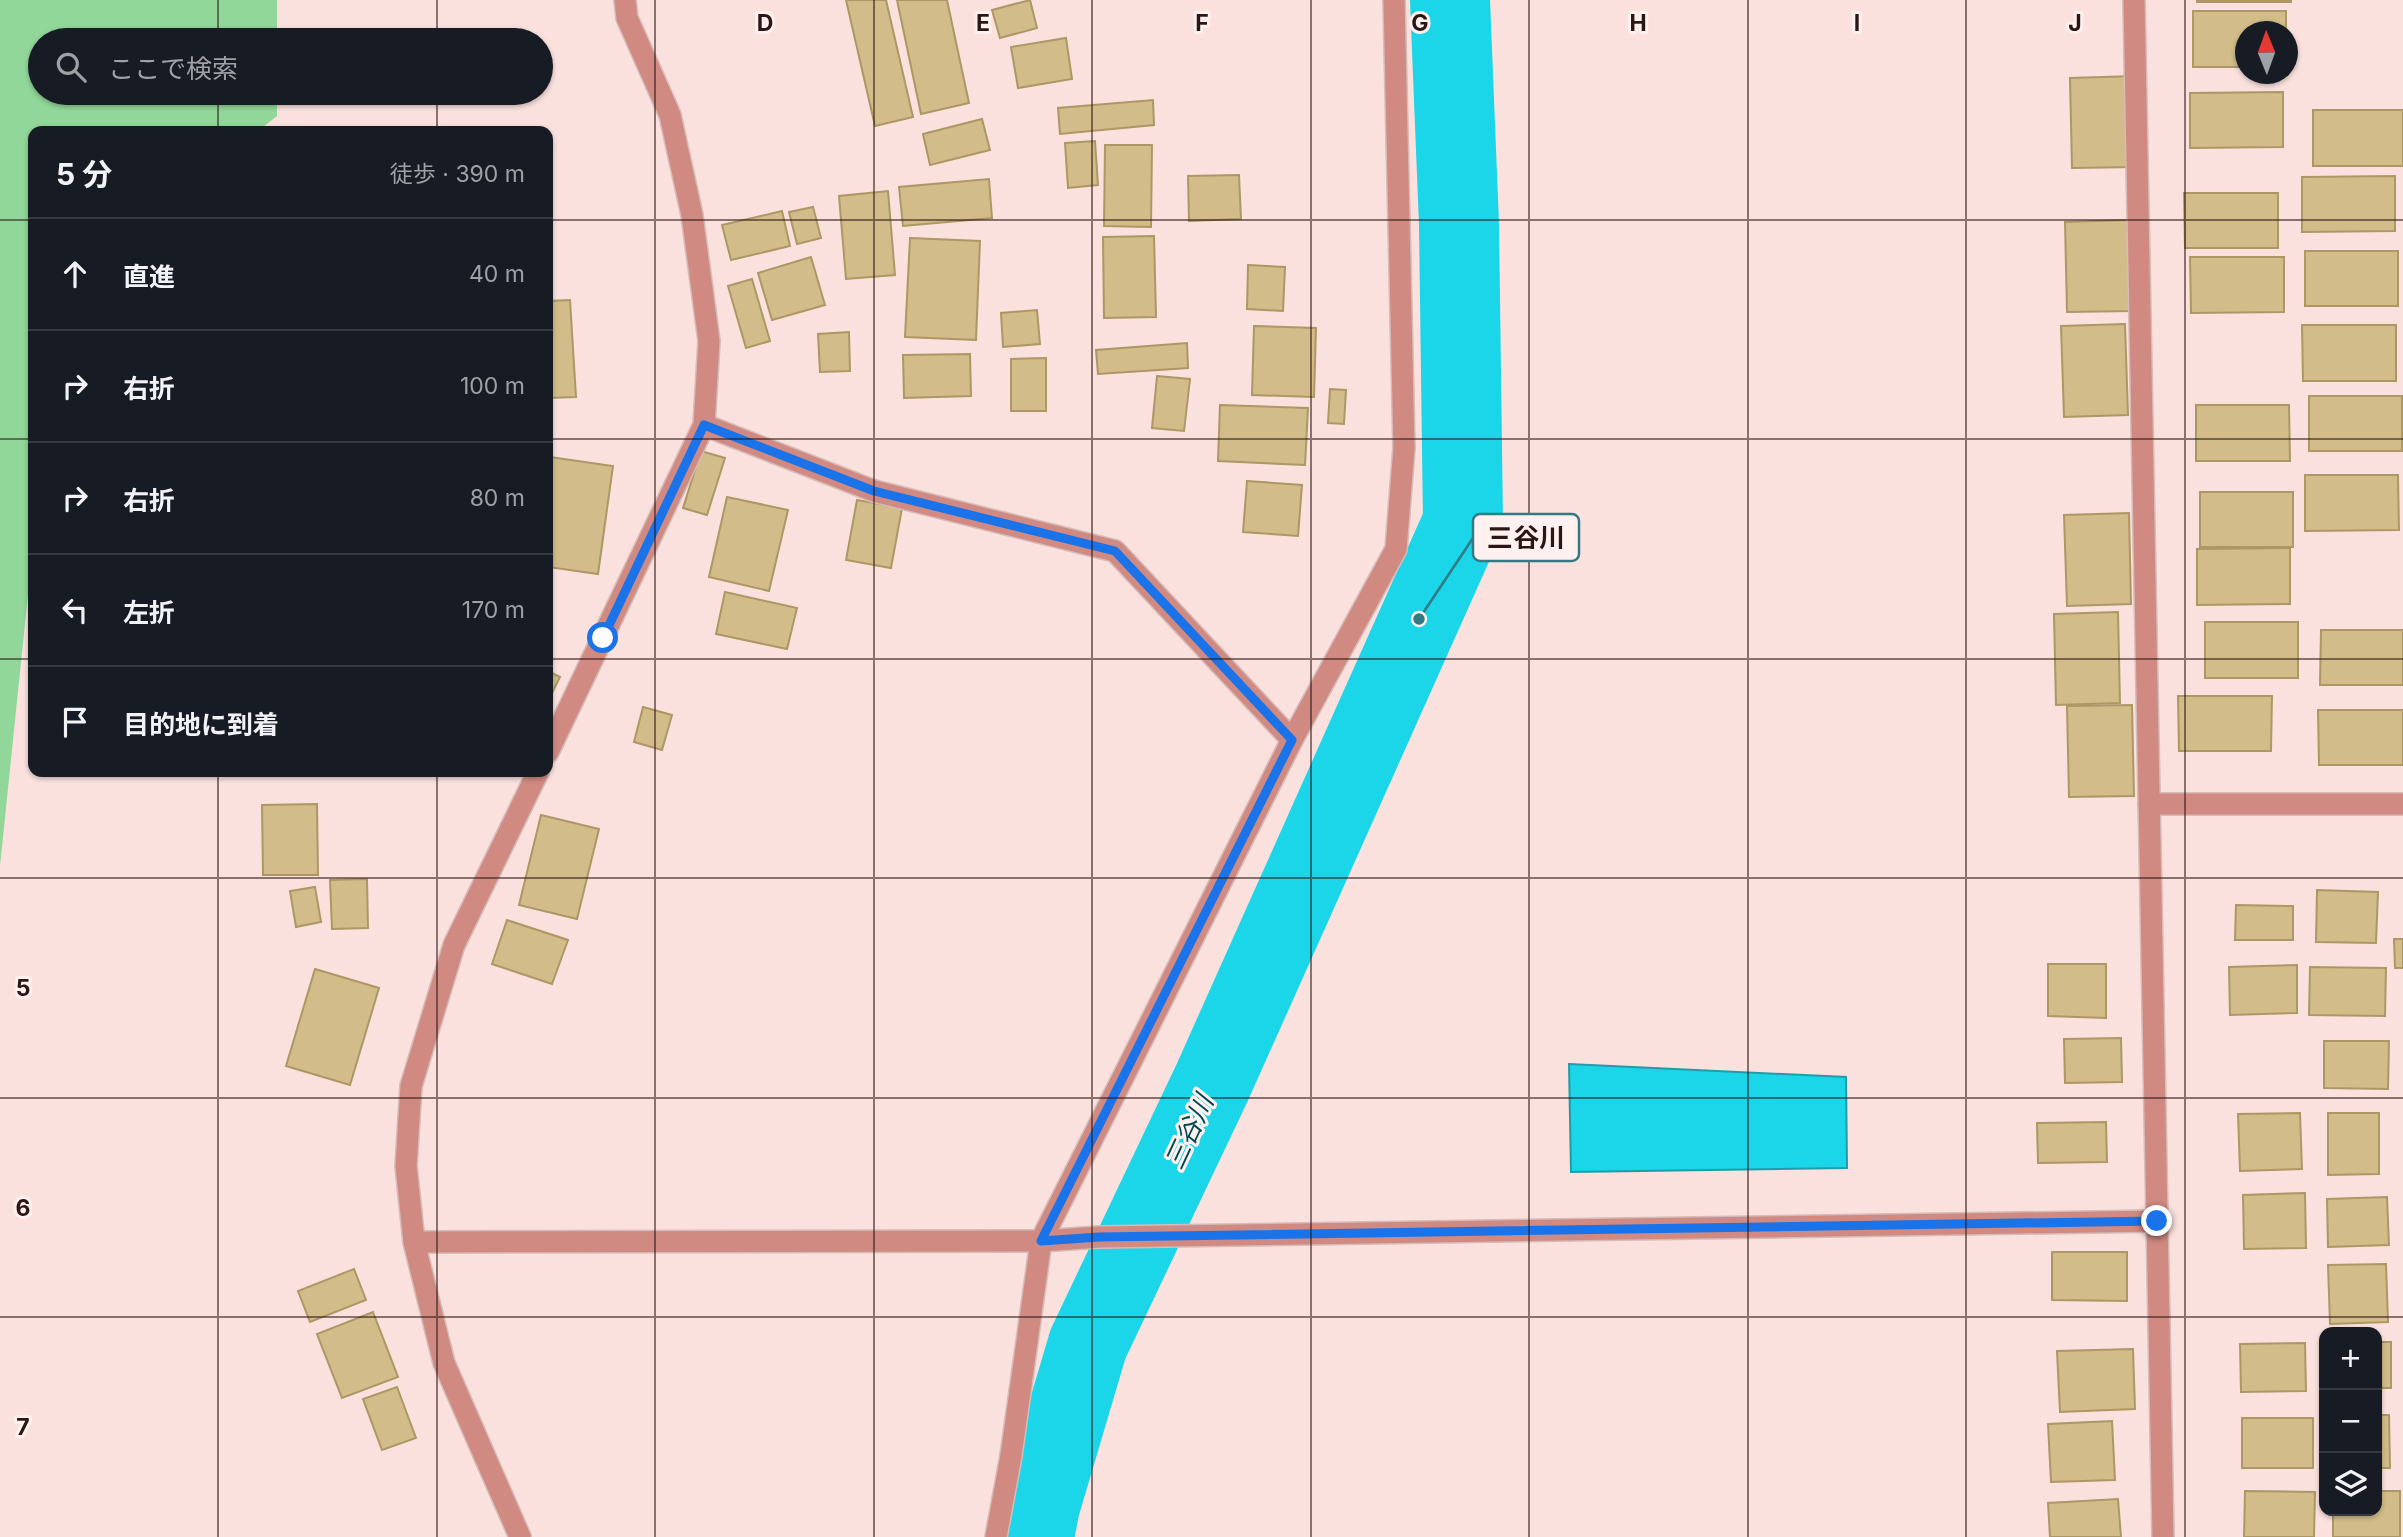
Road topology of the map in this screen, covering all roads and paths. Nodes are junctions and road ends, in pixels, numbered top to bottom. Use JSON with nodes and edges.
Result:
{"nodes":[{"id":1,"x":625,"y":0,"type":"edge"},
{"id":2,"x":1394,"y":0,"type":"edge"},
{"id":3,"x":2134,"y":0,"type":"edge"},
{"id":4,"x":704,"y":425,"type":"junction"},
{"id":5,"x":1292,"y":740,"type":"junction"},
{"id":6,"x":553,"y":742,"type":"edge"},
{"id":7,"x":536,"y":777,"type":"edge"},
{"id":8,"x":2149,"y":804,"type":"junction"},
{"id":9,"x":2403,"y":804,"type":"edge"},
{"id":10,"x":2157,"y":1221,"type":"junction"},
{"id":11,"x":1041,"y":1241,"type":"junction"},
{"id":12,"x":414,"y":1242,"type":"junction"},
{"id":13,"x":520,"y":1537,"type":"edge"},
{"id":14,"x":996,"y":1537,"type":"edge"},
{"id":15,"x":2163,"y":1537,"type":"edge"}],
"edges":[{"from":1,"to":4,"type":"street"},
{"from":2,"to":5,"type":"street"},
{"from":3,"to":8,"type":"street"},
{"from":4,"to":5,"type":"street"},
{"from":4,"to":6,"type":"street"},
{"from":5,"to":11,"type":"street"},
{"from":7,"to":12,"type":"street"},
{"from":8,"to":9,"type":"street"},
{"from":8,"to":10,"type":"street"},
{"from":10,"to":11,"type":"street"},
{"from":10,"to":15,"type":"street"},
{"from":11,"to":12,"type":"street"},
{"from":11,"to":14,"type":"street"},
{"from":12,"to":13,"type":"street"}]}
